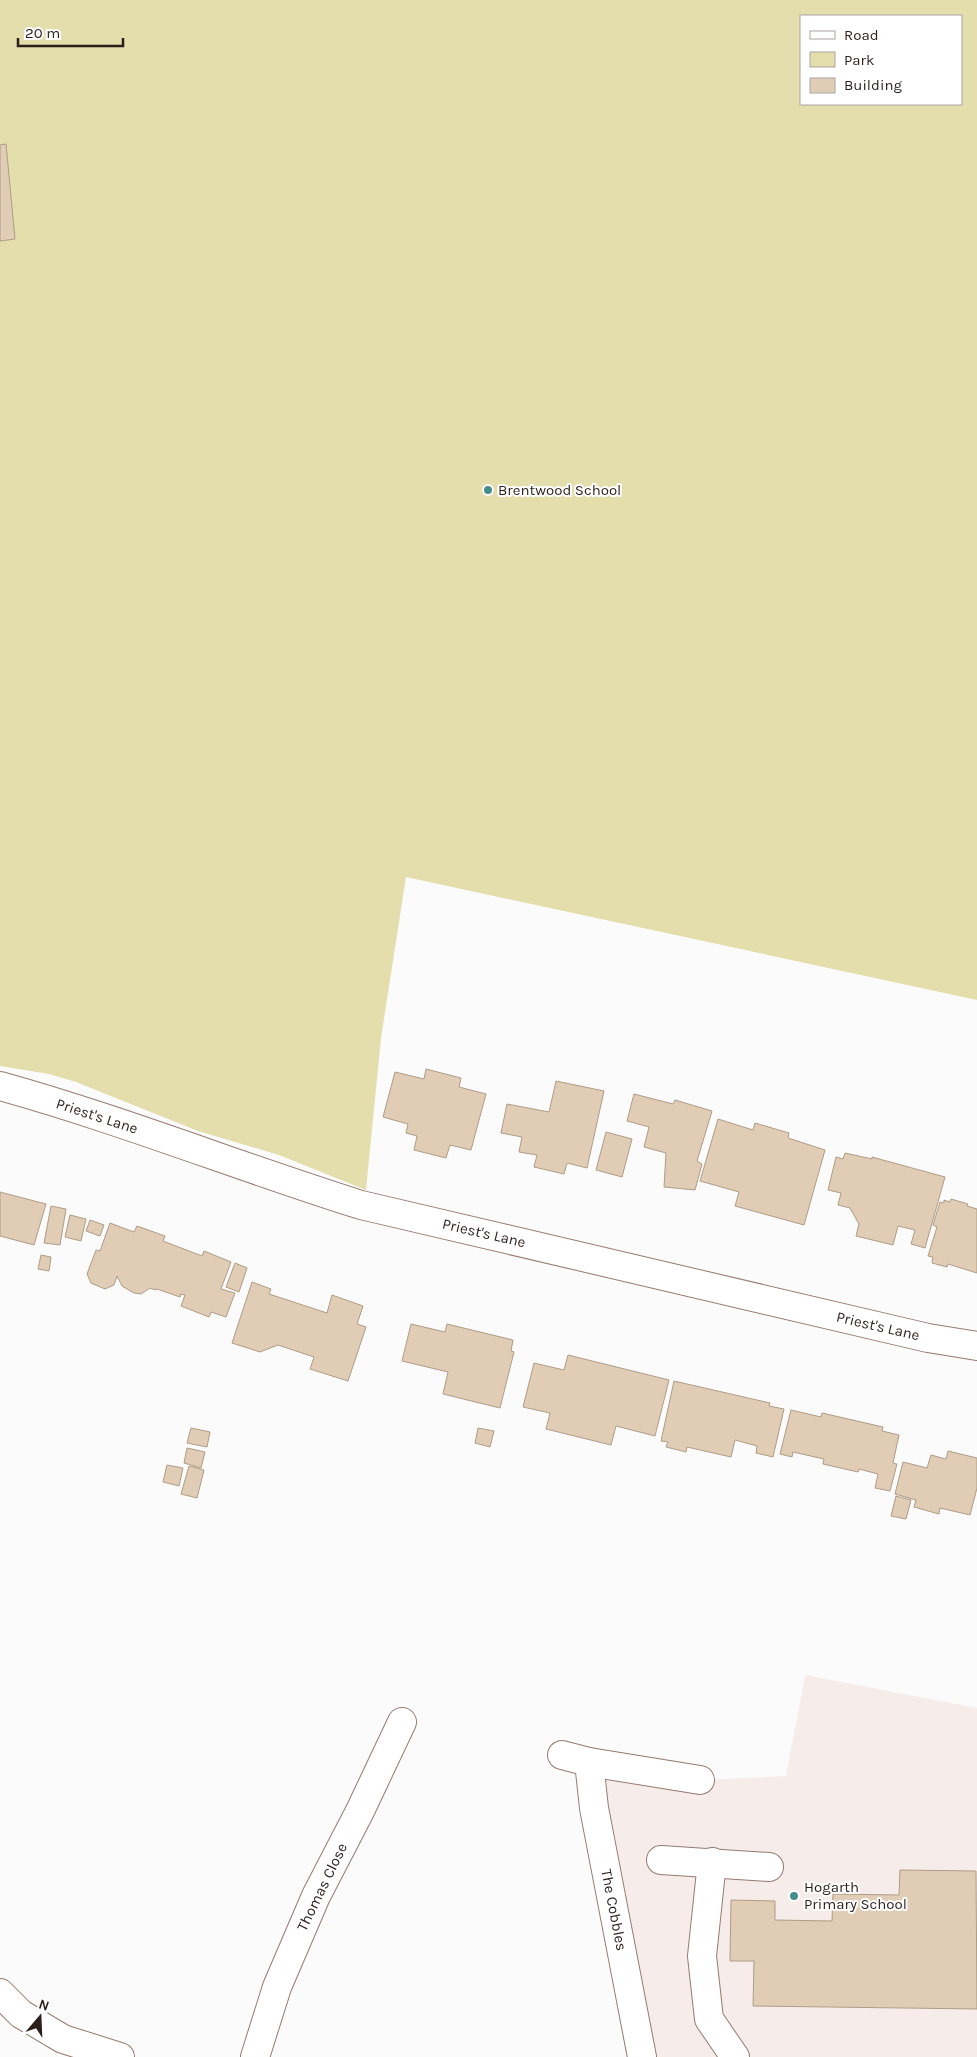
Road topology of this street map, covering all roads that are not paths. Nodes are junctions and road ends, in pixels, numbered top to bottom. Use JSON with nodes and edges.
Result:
{"nodes":[{"id":1,"x":0,"y":1086,"type":"edge"},
{"id":2,"x":977,"y":1346,"type":"edge"},
{"id":3,"x":402,"y":1722,"type":"dead end"},
{"id":4,"x":562,"y":1755,"type":"dead end"},
{"id":5,"x":589,"y":1762,"type":"junction"},
{"id":6,"x":700,"y":1780,"type":"dead end"},
{"id":7,"x":661,"y":1860,"type":"dead end"},
{"id":8,"x":712,"y":1862,"type":"junction"},
{"id":9,"x":769,"y":1867,"type":"dead end"},
{"id":10,"x":0,"y":1992,"type":"edge"},
{"id":11,"x":120,"y":2057,"type":"edge"},
{"id":12,"x":255,"y":2057,"type":"edge"},
{"id":13,"x":642,"y":2057,"type":"edge"},
{"id":14,"x":735,"y":2057,"type":"edge"}],
"edges":[{"from":1,"to":2,"type":"street","name":"Priest's Lane"},
{"from":3,"to":12,"type":"street","name":"Thomas Close"},
{"from":4,"to":5,"type":"street"},
{"from":5,"to":6,"type":"street"},
{"from":5,"to":13,"type":"street","name":"The Cobbles"},
{"from":7,"to":8,"type":"street"},
{"from":8,"to":9,"type":"street"},
{"from":8,"to":14,"type":"street"},
{"from":10,"to":11,"type":"street"}]}
